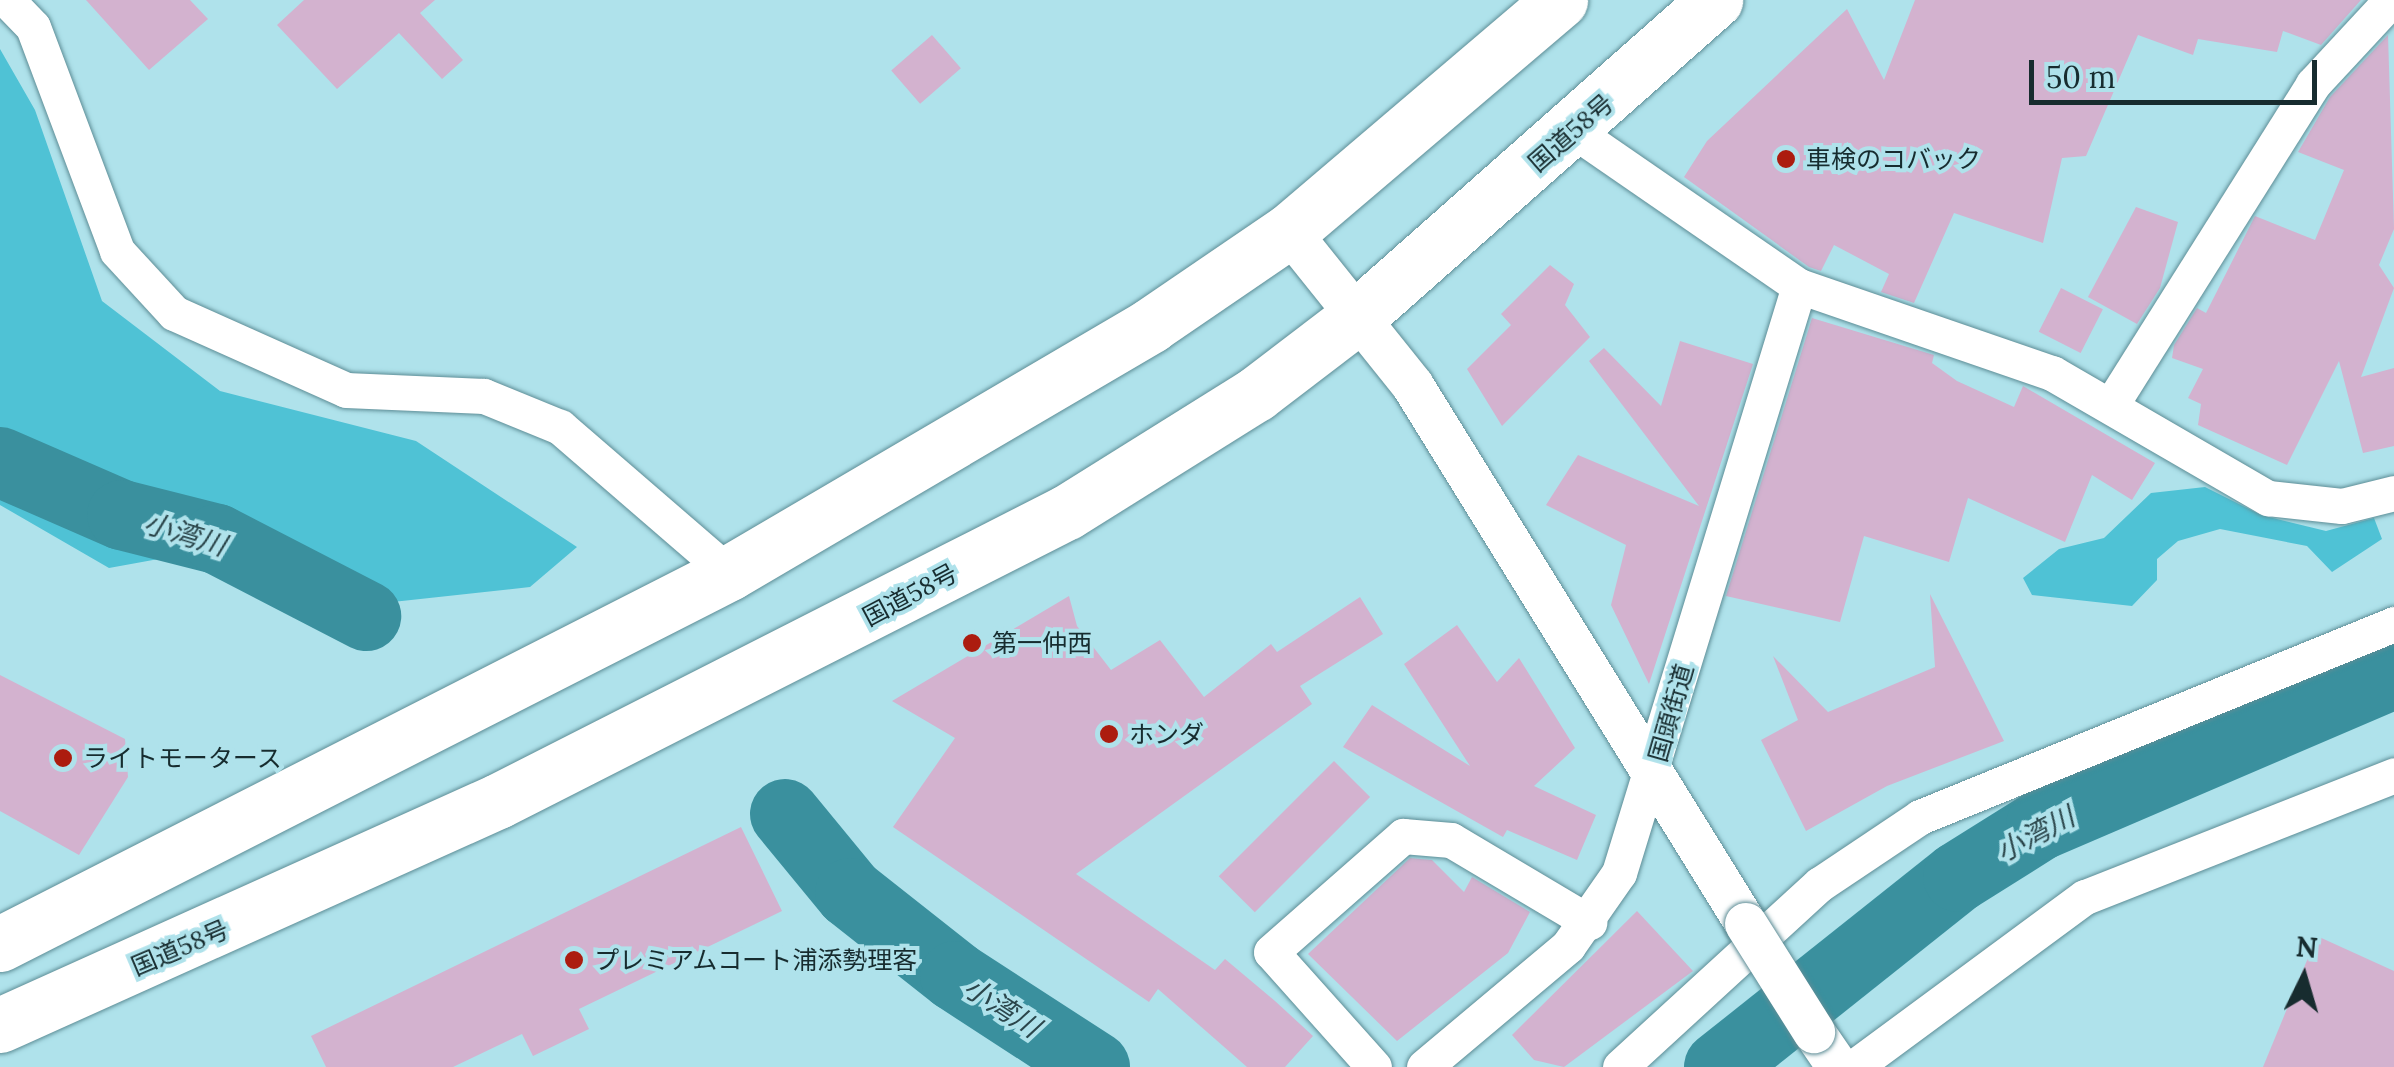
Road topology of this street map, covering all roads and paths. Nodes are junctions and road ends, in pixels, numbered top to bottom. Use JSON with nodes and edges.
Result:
{"nodes":[{"id":1,"x":7,"y":0,"type":"edge"},
{"id":2,"x":1560,"y":0,"type":"edge"},
{"id":3,"x":1715,"y":0,"type":"edge"},
{"id":4,"x":2392,"y":0,"type":"edge"},
{"id":5,"x":1574,"y":131,"type":"junction"},
{"id":6,"x":1289,"y":231,"type":"junction"},
{"id":7,"x":1799,"y":286,"type":"junction"},
{"id":8,"x":1358,"y":316,"type":"junction"},
{"id":9,"x":2111,"y":406,"type":"junction"},
{"id":10,"x":2394,"y":493,"type":"edge"},
{"id":11,"x":728,"y":574,"type":"junction"},
{"id":12,"x":2394,"y":624,"type":"edge"},
{"id":13,"x":1654,"y":775,"type":"junction"},
{"id":14,"x":2394,"y":775,"type":"edge"},
{"id":15,"x":154,"y":862,"type":"junction"},
{"id":16,"x":243,"y":922,"type":"junction"},
{"id":17,"x":1590,"y":922,"type":"junction"},
{"id":18,"x":0,"y":928,"type":"edge"},
{"id":19,"x":0,"y":944,"type":"edge"},
{"id":20,"x":0,"y":1025,"type":"edge"},
{"id":21,"x":0,"y":1057,"type":"edge"},
{"id":22,"x":1374,"y":1067,"type":"edge"},
{"id":23,"x":1424,"y":1067,"type":"edge"},
{"id":24,"x":1620,"y":1067,"type":"edge"},
{"id":25,"x":1838,"y":1067,"type":"edge"},
{"id":26,"x":1854,"y":1067,"type":"edge"}],
"edges":[{"from":1,"to":11,"type":"street"},
{"from":2,"to":6,"type":"highway"},
{"from":3,"to":5,"type":"highway","name":"国道58号"},
{"from":4,"to":9,"type":"street"},
{"from":5,"to":7,"type":"street"},
{"from":5,"to":8,"type":"highway","name":"国道58号"},
{"from":6,"to":8,"type":"street"},
{"from":6,"to":11,"type":"highway"},
{"from":7,"to":9,"type":"street"},
{"from":7,"to":13,"type":"street","name":"国頭街道"},
{"from":8,"to":13,"type":"street"},
{"from":8,"to":16,"type":"highway","name":"国道58号"},
{"from":9,"to":10,"type":"street"},
{"from":11,"to":15,"type":"highway"},
{"from":12,"to":24,"type":"street"},
{"from":13,"to":17,"type":"street","name":"国頭街道"},
{"from":13,"to":25,"type":"street","bridge":true},
{"from":14,"to":26,"type":"street"},
{"from":15,"to":18,"type":"highway"},
{"from":15,"to":19,"type":"highway"},
{"from":16,"to":20,"type":"highway","name":"国道58号"},
{"from":16,"to":21,"type":"highway"},
{"from":17,"to":22,"type":"street"},
{"from":17,"to":23,"type":"street","name":"国頭街道"}]}
